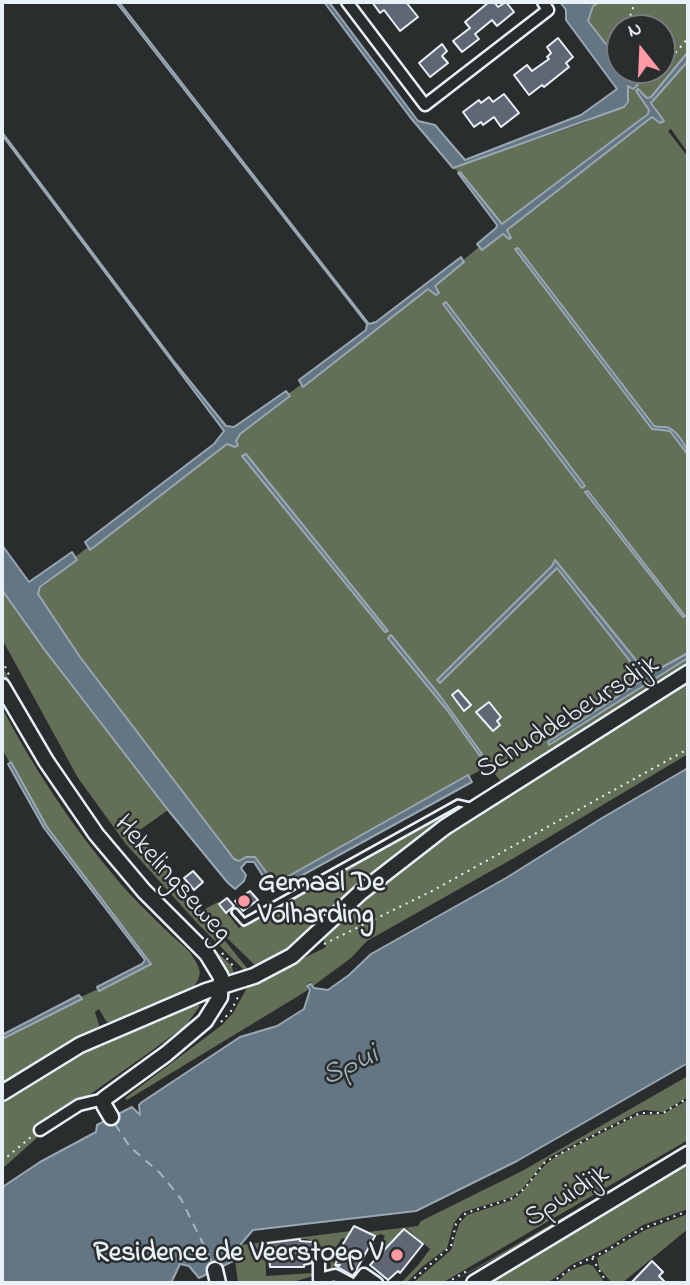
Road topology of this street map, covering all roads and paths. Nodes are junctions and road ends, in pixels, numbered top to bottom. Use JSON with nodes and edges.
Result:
{"nodes":[{"id":1,"x":347,"y":2,"type":"edge"},
{"id":2,"x":545,"y":6,"type":"edge"},
{"id":3,"x":688,"y":38,"type":"edge"},
{"id":4,"x":676,"y":53,"type":"edge"},
{"id":5,"x":2,"y":660,"type":"edge"},
{"id":6,"x":688,"y":673,"type":"edge"},
{"id":7,"x":7,"y":684,"type":"edge"},
{"id":8,"x":688,"y":749,"type":"edge"},
{"id":9,"x":475,"y":807,"type":"junction"},
{"id":10,"x":235,"y":912,"type":"dead end"},
{"id":11,"x":305,"y":944,"type":"junction"},
{"id":12,"x":216,"y":947,"type":"dead end"},
{"id":13,"x":240,"y":980,"type":"junction"},
{"id":14,"x":222,"y":985,"type":"junction"},
{"id":15,"x":2,"y":1093,"type":"edge"},
{"id":16,"x":688,"y":1098,"type":"edge"},
{"id":17,"x":104,"y":1099,"type":"junction"},
{"id":18,"x":111,"y":1117,"type":"dead end"},
{"id":19,"x":40,"y":1130,"type":"joint"},
{"id":20,"x":688,"y":1154,"type":"edge"},
{"id":21,"x":2,"y":1161,"type":"edge"},
{"id":22,"x":688,"y":1211,"type":"edge"},
{"id":23,"x":319,"y":1256,"type":"dead end"},
{"id":24,"x":592,"y":1258,"type":"junction"},
{"id":25,"x":320,"y":1281,"type":"edge"},
{"id":26,"x":351,"y":1283,"type":"edge"},
{"id":27,"x":357,"y":1283,"type":"edge"},
{"id":28,"x":377,"y":1283,"type":"edge"},
{"id":29,"x":410,"y":1283,"type":"edge"},
{"id":30,"x":474,"y":1283,"type":"edge"},
{"id":31,"x":551,"y":1283,"type":"edge"},
{"id":32,"x":607,"y":1283,"type":"edge"}],
"edges":[{"from":1,"to":2,"type":"street"},
{"from":3,"to":4,"type":"path"},
{"from":5,"to":7,"type":"path"},
{"from":6,"to":9,"type":"street","name":"Schuddebeursdijk"},
{"from":7,"to":14,"type":"street","name":"Hekelingseweg"},
{"from":8,"to":11,"type":"path"},
{"from":9,"to":10,"type":"lane","name":"Schuddebeursdijk"},
{"from":9,"to":11,"type":"street","name":"Schuddebeursdijk"},
{"from":11,"to":13,"type":"street"},
{"from":12,"to":13,"type":"path","name":"Hekelingseweg"},
{"from":13,"to":14,"type":"street"},
{"from":14,"to":15,"type":"street"},
{"from":14,"to":17,"type":"street","name":"Hekelingseweg"},
{"from":16,"to":29,"type":"path"},
{"from":17,"to":18,"type":"street"},
{"from":17,"to":19,"type":"street"},
{"from":19,"to":21,"type":"path"},
{"from":20,"to":30,"type":"street","name":"Spuidijk"},
{"from":22,"to":24,"type":"path"},
{"from":23,"to":25,"type":"street"},
{"from":24,"to":31,"type":"path"},
{"from":24,"to":32,"type":"path"},
{"from":25,"to":26,"type":"street"},
{"from":27,"to":28,"type":"street"}]}
